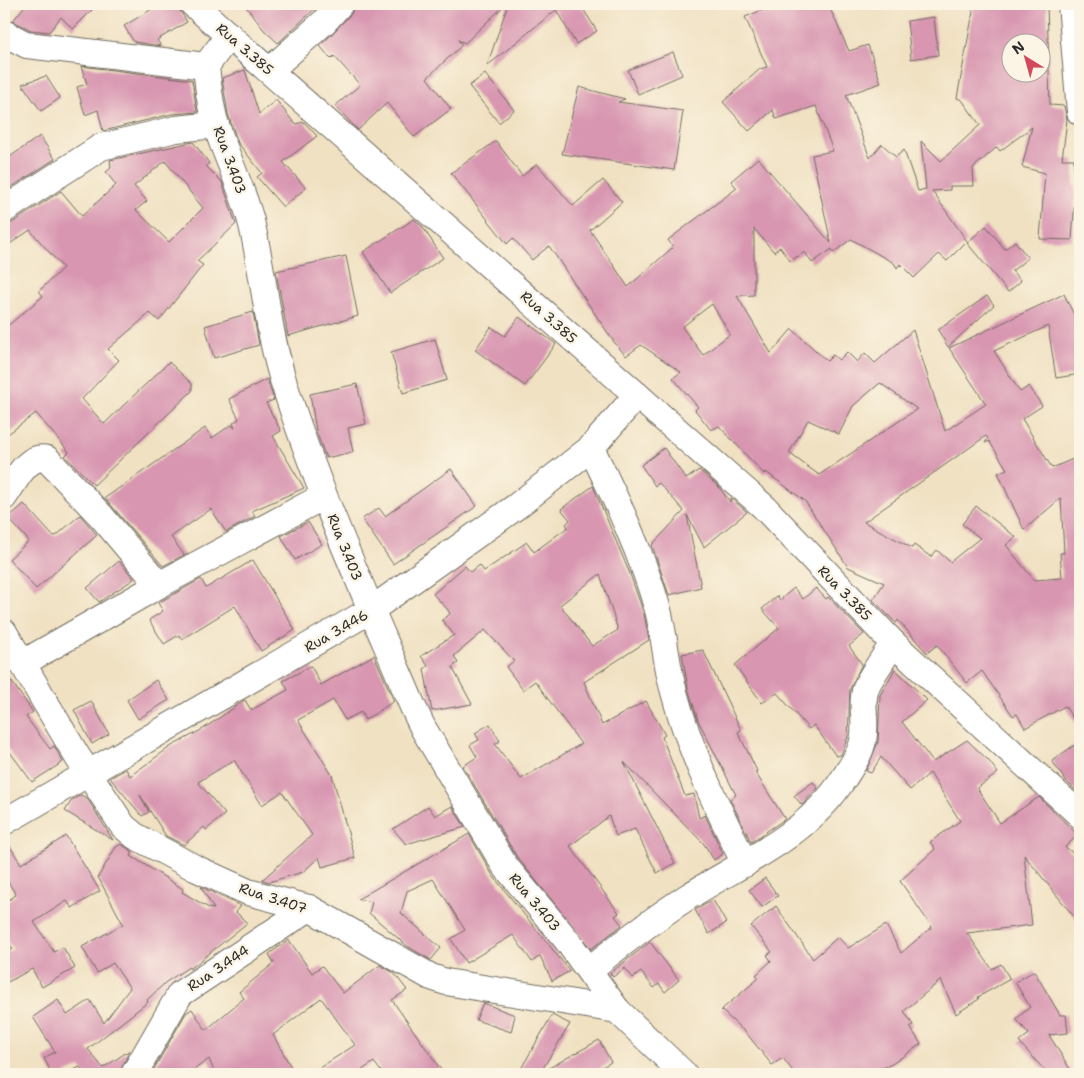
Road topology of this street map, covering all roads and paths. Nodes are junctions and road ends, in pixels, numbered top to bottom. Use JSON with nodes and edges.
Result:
{"nodes":[{"id":1,"x":193,"y":4,"type":"edge"},
{"id":2,"x":340,"y":4,"type":"edge"},
{"id":3,"x":1071,"y":4,"type":"edge"},
{"id":4,"x":4,"y":33,"type":"edge"},
{"id":5,"x":229,"y":35,"type":"junction"},
{"id":6,"x":206,"y":66,"type":"junction"},
{"id":7,"x":270,"y":70,"type":"junction"},
{"id":8,"x":1080,"y":112,"type":"edge"},
{"id":9,"x":216,"y":124,"type":"junction"},
{"id":10,"x":4,"y":210,"type":"edge"},
{"id":11,"x":637,"y":395,"type":"junction"},
{"id":12,"x":591,"y":448,"type":"junction"},
{"id":13,"x":324,"y":496,"type":"junction"},
{"id":14,"x":4,"y":497,"type":"edge"},
{"id":15,"x":159,"y":585,"type":"junction"},
{"id":16,"x":371,"y":610,"type":"junction"},
{"id":17,"x":4,"y":632,"type":"edge"},
{"id":18,"x":892,"y":643,"type":"junction"},
{"id":19,"x":23,"y":663,"type":"junction"},
{"id":20,"x":90,"y":774,"type":"junction"},
{"id":21,"x":1080,"y":815,"type":"edge"},
{"id":22,"x":4,"y":822,"type":"edge"},
{"id":23,"x":745,"y":864,"type":"junction"},
{"id":24,"x":308,"y":908,"type":"junction"},
{"id":25,"x":589,"y":970,"type":"junction"},
{"id":26,"x":617,"y":1010,"type":"junction"},
{"id":27,"x":134,"y":1074,"type":"edge"},
{"id":28,"x":684,"y":1074,"type":"edge"}],
"edges":[{"from":1,"to":5,"type":"street","name":"Rua 3.385"},
{"from":2,"to":7,"type":"street"},
{"from":3,"to":8,"type":"street"},
{"from":4,"to":6,"type":"street"},
{"from":5,"to":6,"type":"street"},
{"from":5,"to":7,"type":"street","name":"Rua 3.385"},
{"from":6,"to":9,"type":"street","name":"Rua 3.403"},
{"from":7,"to":11,"type":"street","name":"Rua 3.385"},
{"from":9,"to":10,"type":"street"},
{"from":9,"to":13,"type":"street","name":"Rua 3.403"},
{"from":11,"to":12,"type":"street","name":"Rua 3.446"},
{"from":11,"to":18,"type":"street","name":"Rua 3.385"},
{"from":12,"to":16,"type":"street","name":"Rua 3.446"},
{"from":12,"to":23,"type":"street"},
{"from":13,"to":15,"type":"street"},
{"from":13,"to":16,"type":"street","name":"Rua 3.403"},
{"from":14,"to":15,"type":"street"},
{"from":15,"to":19,"type":"street"},
{"from":16,"to":20,"type":"street","name":"Rua 3.446"},
{"from":16,"to":25,"type":"street","name":"Rua 3.403"},
{"from":17,"to":19,"type":"street","name":"Rua 3.407"},
{"from":18,"to":21,"type":"street","name":"Rua 3.385"},
{"from":18,"to":23,"type":"street"},
{"from":19,"to":20,"type":"street","name":"Rua 3.407"},
{"from":20,"to":22,"type":"street","name":"Rua 3.446"},
{"from":20,"to":24,"type":"street","name":"Rua 3.407"},
{"from":23,"to":25,"type":"street"},
{"from":24,"to":26,"type":"street","name":"Rua 3.407"},
{"from":24,"to":27,"type":"street","name":"Rua 3.444"},
{"from":25,"to":26,"type":"street","name":"Rua 3.403"},
{"from":26,"to":28,"type":"street","name":"Rua 3.403"}]}
